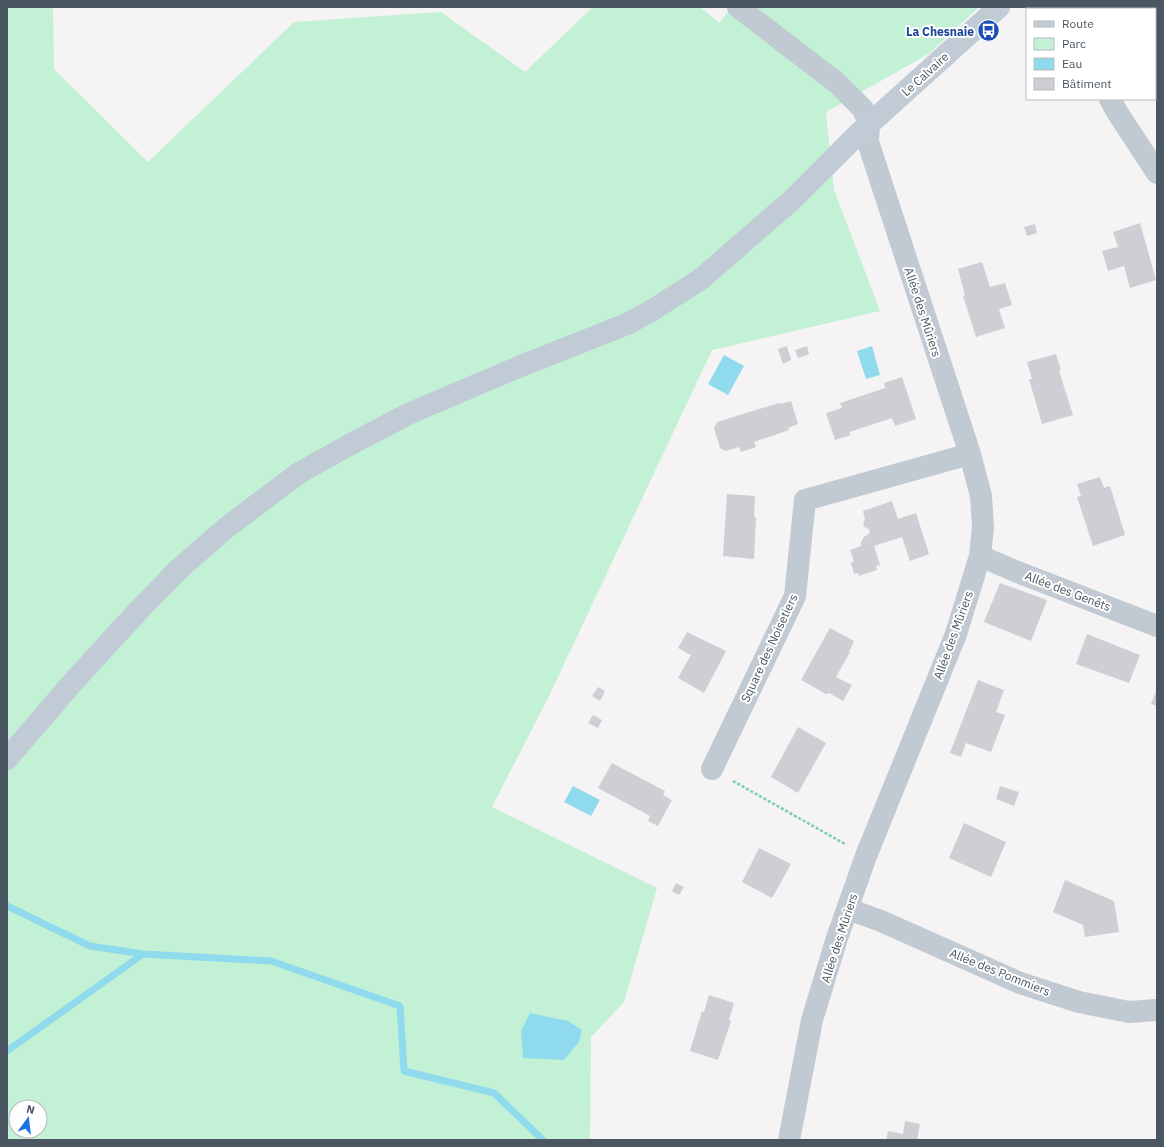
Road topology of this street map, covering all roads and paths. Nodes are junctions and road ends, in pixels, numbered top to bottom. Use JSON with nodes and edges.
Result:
{"nodes":[{"id":1,"x":738,"y":7,"type":"edge"},
{"id":2,"x":999,"y":7,"type":"edge"},
{"id":3,"x":1111,"y":100,"type":"edge"},
{"id":4,"x":869,"y":124,"type":"junction"},
{"id":5,"x":1157,"y":173,"type":"edge"},
{"id":6,"x":970,"y":454,"type":"junction"},
{"id":7,"x":980,"y":556,"type":"junction"},
{"id":8,"x":1157,"y":626,"type":"edge"},
{"id":9,"x":7,"y":759,"type":"edge"},
{"id":10,"x":712,"y":769,"type":"joint"},
{"id":11,"x":866,"y":856,"type":"junction"},
{"id":12,"x":848,"y":909,"type":"junction"},
{"id":13,"x":1157,"y":1010,"type":"edge"},
{"id":14,"x":789,"y":1140,"type":"edge"}],
"edges":[{"from":1,"to":4,"type":"street"},
{"from":2,"to":4,"type":"street","name":"Le Calvaire"},
{"from":3,"to":5,"type":"street"},
{"from":4,"to":6,"type":"street","name":"Allée des Mûriers"},
{"from":4,"to":9,"type":"street","name":"Le Calvaire"},
{"from":6,"to":7,"type":"street","name":"Allée des Mûriers"},
{"from":6,"to":10,"type":"street","name":"Square des Noisetiers"},
{"from":7,"to":8,"type":"street","name":"Allée des Genêts"},
{"from":7,"to":11,"type":"street","name":"Allée des Mûriers"},
{"from":10,"to":11,"type":"path"},
{"from":11,"to":12,"type":"street","name":"Allée des Mûriers"},
{"from":12,"to":13,"type":"street","name":"Allée des Pommiers"},
{"from":12,"to":14,"type":"street","name":"Allée des Mûriers"}]}
